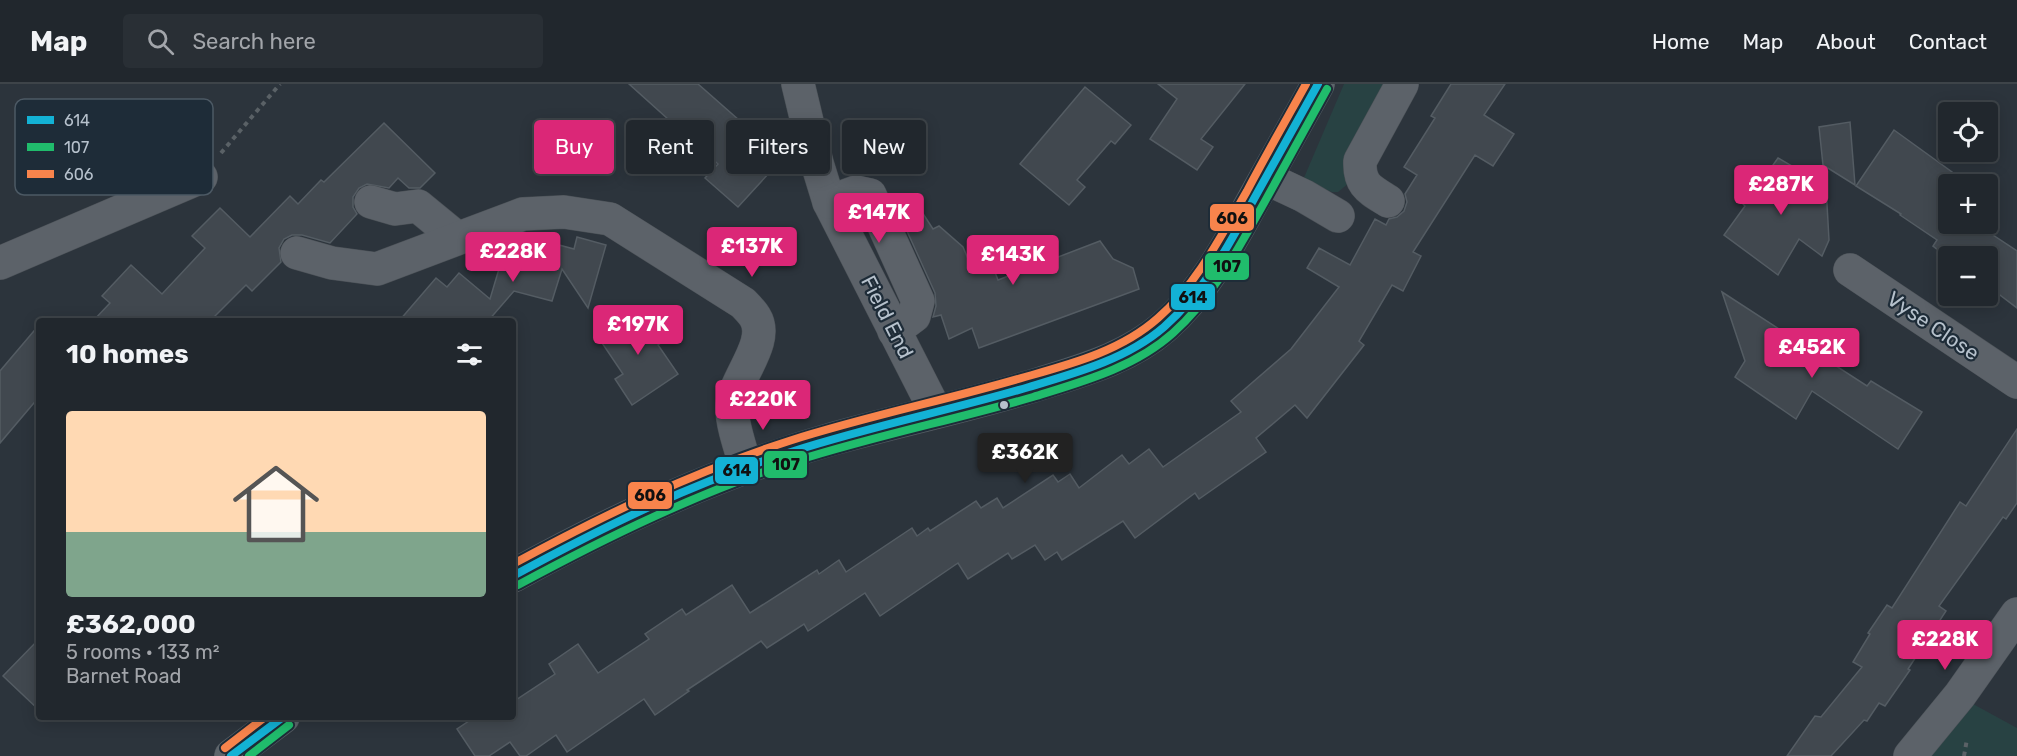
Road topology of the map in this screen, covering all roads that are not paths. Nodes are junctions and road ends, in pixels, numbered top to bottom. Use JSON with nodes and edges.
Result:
{"nodes":[{"id":1,"x":798,"y":84,"type":"edge"},
{"id":2,"x":1318,"y":84,"type":"edge"},
{"id":3,"x":1402,"y":84,"type":"edge"},
{"id":4,"x":1266,"y":178,"type":"junction"},
{"id":5,"x":159,"y":195,"type":"edge"},
{"id":6,"x":1388,"y":201,"type":"dead end"},
{"id":7,"x":371,"y":202,"type":"dead end"},
{"id":8,"x":1338,"y":216,"type":"dead end"},
{"id":9,"x":457,"y":238,"type":"junction"},
{"id":10,"x":297,"y":253,"type":"dead end"},
{"id":11,"x":0,"y":263,"type":"edge"},
{"id":12,"x":1850,"y":270,"type":"dead end"},
{"id":13,"x":2017,"y":382,"type":"edge"},
{"id":14,"x":936,"y":412,"type":"junction"},
{"id":15,"x":746,"y":467,"type":"junction"},
{"id":16,"x":516,"y":574,"type":"edge"},
{"id":17,"x":2017,"y":614,"type":"edge"},
{"id":18,"x":279,"y":720,"type":"edge"},
{"id":19,"x":231,"y":756,"type":"edge"},
{"id":20,"x":1910,"y":756,"type":"edge"}],
"edges":[{"from":1,"to":14,"type":"street","name":"Field End"},
{"from":2,"to":4,"type":"main road"},
{"from":3,"to":6,"type":"street"},
{"from":4,"to":8,"type":"street"},
{"from":4,"to":14,"type":"main road"},
{"from":5,"to":11,"type":"street"},
{"from":7,"to":9,"type":"street"},
{"from":9,"to":10,"type":"street"},
{"from":9,"to":15,"type":"street"},
{"from":12,"to":13,"type":"street","name":"Vyse Close"},
{"from":14,"to":15,"type":"main road"},
{"from":15,"to":16,"type":"main road"},
{"from":17,"to":20,"type":"street"},
{"from":18,"to":19,"type":"main road"}]}
